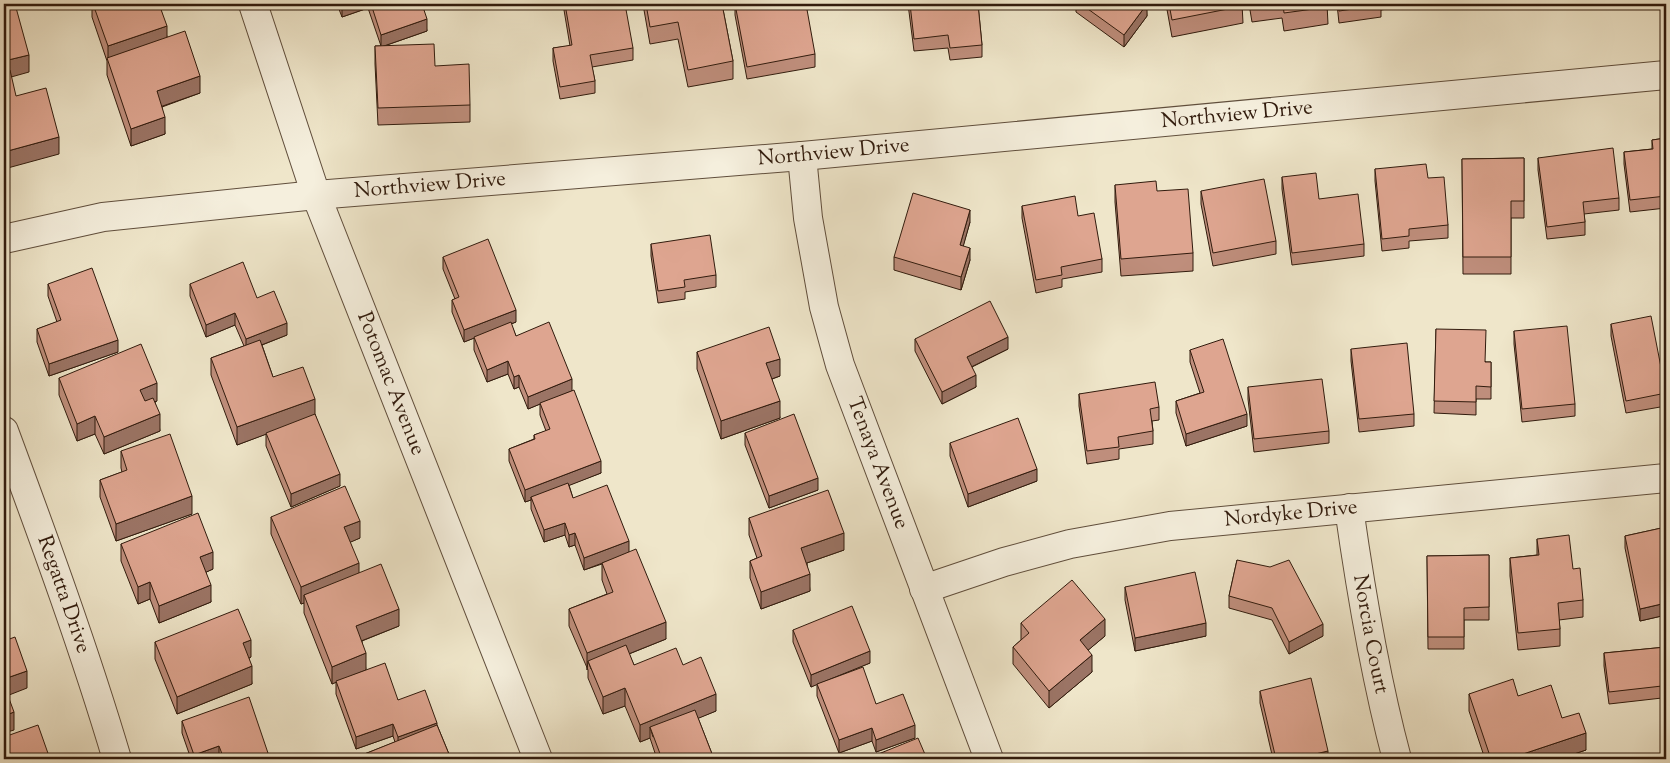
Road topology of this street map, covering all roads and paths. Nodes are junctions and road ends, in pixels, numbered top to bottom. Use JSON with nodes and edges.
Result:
{"nodes":[{"id":1,"x":253,"y":4,"type":"edge"},
{"id":2,"x":1666,"y":75,"type":"edge"},
{"id":3,"x":802,"y":156,"type":"junction"},
{"id":4,"x":316,"y":195,"type":"junction"},
{"id":5,"x":4,"y":239,"type":"edge"},
{"id":6,"x":4,"y":430,"type":"edge"},
{"id":7,"x":1666,"y":478,"type":"edge"},
{"id":8,"x":1349,"y":508,"type":"junction"},
{"id":9,"x":924,"y":589,"type":"junction"},
{"id":10,"x":117,"y":759,"type":"edge"},
{"id":11,"x":538,"y":759,"type":"edge"},
{"id":12,"x":989,"y":759,"type":"edge"},
{"id":13,"x":1397,"y":759,"type":"edge"}],
"edges":[{"from":1,"to":4,"type":"street","name":"Potomac Avenue"},
{"from":2,"to":3,"type":"street","name":"Northview Drive"},
{"from":3,"to":4,"type":"street","name":"Northview Drive"},
{"from":3,"to":9,"type":"street","name":"Tenaya Avenue"},
{"from":4,"to":5,"type":"street","name":"Northview Drive"},
{"from":4,"to":11,"type":"street","name":"Potomac Avenue"},
{"from":6,"to":10,"type":"street","name":"Regatta Drive"},
{"from":7,"to":8,"type":"street","name":"Nordyke Drive"},
{"from":8,"to":9,"type":"street","name":"Nordyke Drive"},
{"from":8,"to":13,"type":"street","name":"Norcia Court"},
{"from":9,"to":12,"type":"street","name":"Tenaya Avenue"}]}
